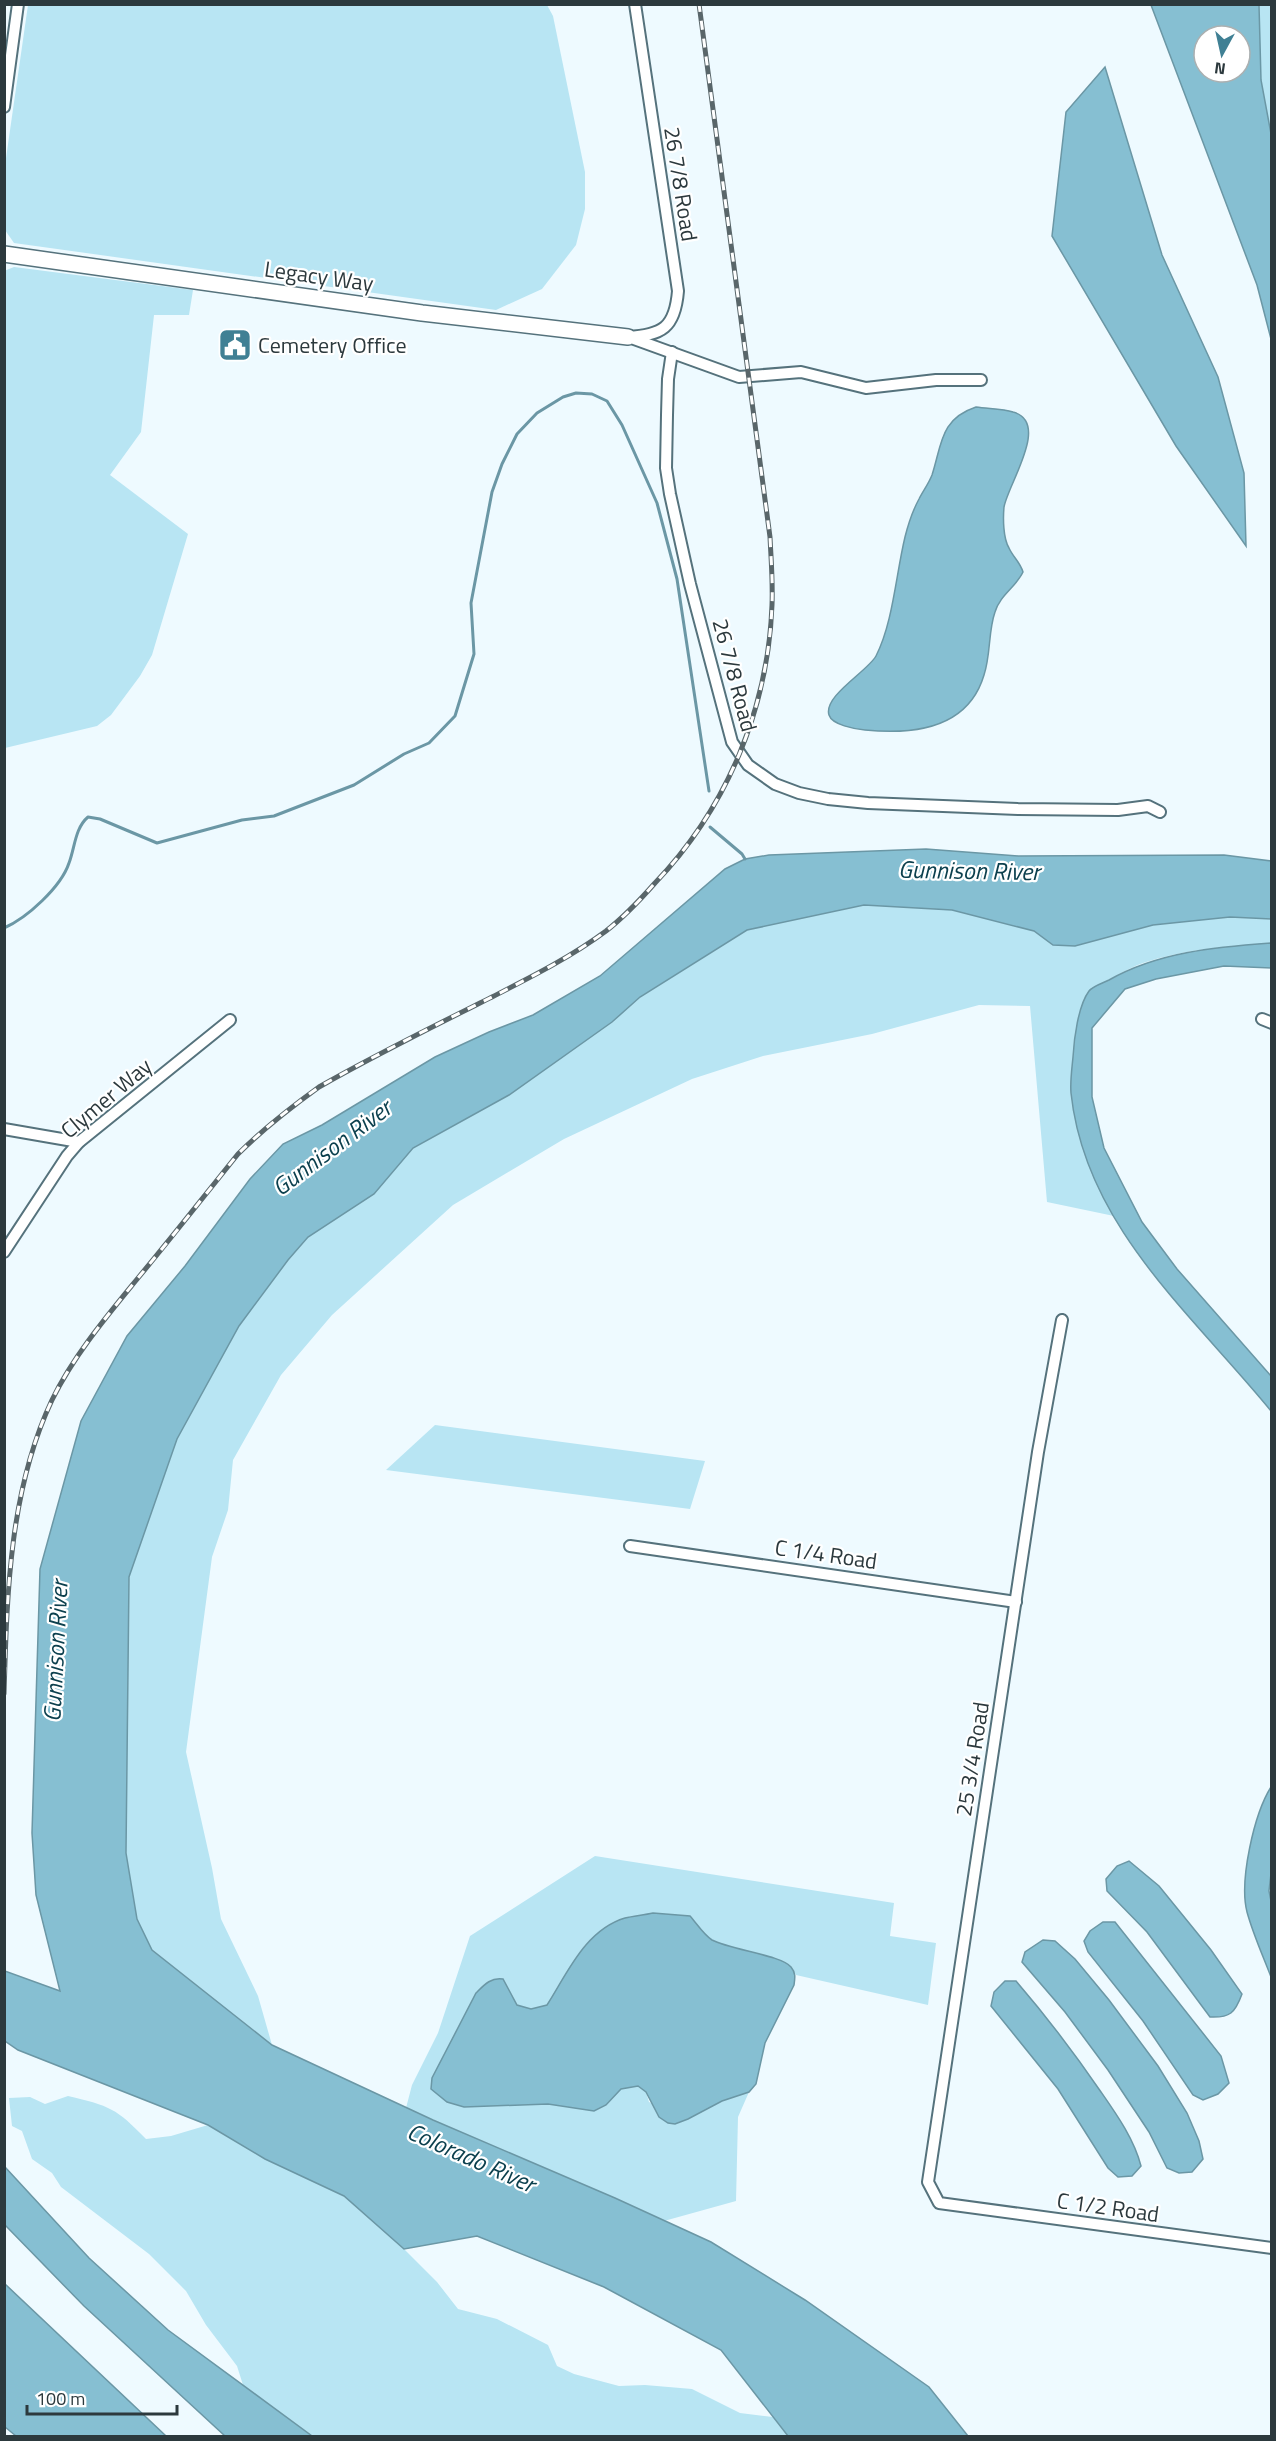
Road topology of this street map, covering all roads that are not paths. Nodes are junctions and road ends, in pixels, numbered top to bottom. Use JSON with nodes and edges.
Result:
{"nodes":[{"id":1,"x":18,"y":4,"type":"edge"},
{"id":2,"x":634,"y":4,"type":"edge"},
{"id":3,"x":4,"y":107,"type":"edge"},
{"id":4,"x":4,"y":254,"type":"edge"},
{"id":5,"x":628,"y":337,"type":"junction"},
{"id":6,"x":672,"y":352,"type":"junction"},
{"id":7,"x":981,"y":380,"type":"dead end"},
{"id":8,"x":1160,"y":812,"type":"dead end"},
{"id":9,"x":230,"y":1020,"type":"dead end"},
{"id":10,"x":4,"y":1129,"type":"edge"},
{"id":11,"x":79,"y":1142,"type":"junction"},
{"id":12,"x":4,"y":1252,"type":"edge"},
{"id":13,"x":1062,"y":1320,"type":"dead end"},
{"id":14,"x":630,"y":1546,"type":"dead end"},
{"id":15,"x":1016,"y":1602,"type":"junction"},
{"id":16,"x":939,"y":2203,"type":"joint"},
{"id":17,"x":1272,"y":2248,"type":"edge"}],
"edges":[{"from":1,"to":3,"type":"street"},
{"from":2,"to":5,"type":"street","name":"26 7/8 Road"},
{"from":4,"to":5,"type":"street","name":"Legacy Way"},
{"from":5,"to":6,"type":"street"},
{"from":6,"to":7,"type":"street"},
{"from":6,"to":8,"type":"street","name":"26 7/8 Road"},
{"from":9,"to":11,"type":"street","name":"Clymer Way"},
{"from":10,"to":11,"type":"street"},
{"from":11,"to":12,"type":"street","name":"Clymer Way"},
{"from":13,"to":15,"type":"street","name":"25 3/4 Road"},
{"from":14,"to":15,"type":"street","name":"C 1/4 Road"},
{"from":15,"to":16,"type":"street","name":"25 3/4 Road"},
{"from":16,"to":17,"type":"street","name":"C 1/2 Road"}]}
